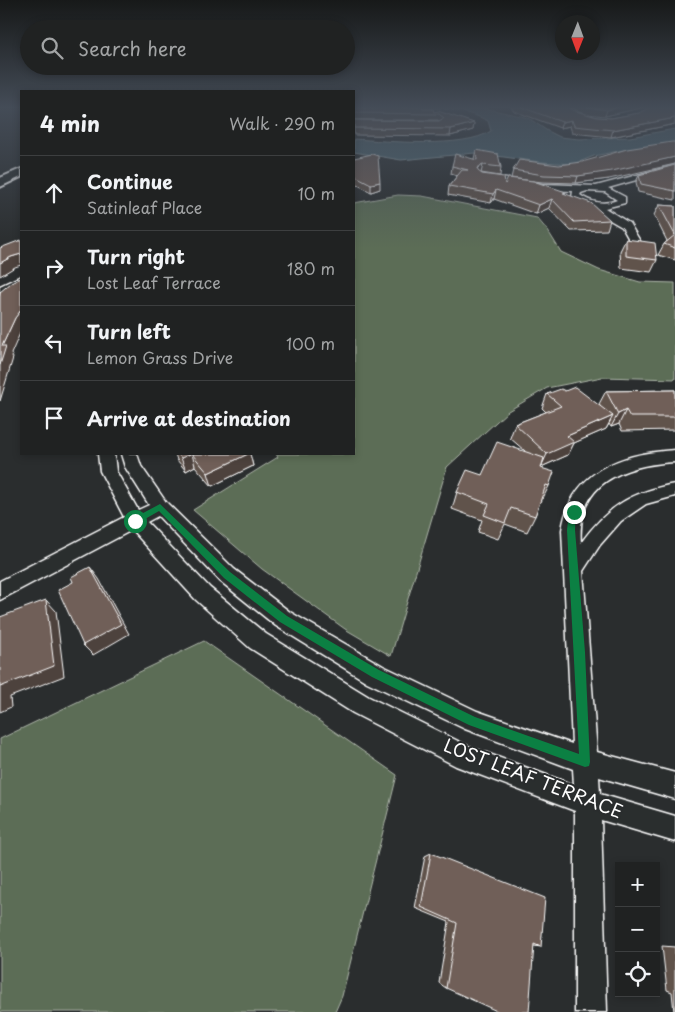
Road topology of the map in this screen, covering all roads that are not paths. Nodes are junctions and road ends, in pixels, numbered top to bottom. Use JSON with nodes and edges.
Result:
{"nodes":[{"id":1,"x":675,"y":167,"type":"edge"},
{"id":2,"x":20,"y":173,"type":"edge"},
{"id":3,"x":481,"y":178,"type":"edge"},
{"id":4,"x":636,"y":178,"type":"junction"},
{"id":5,"x":20,"y":182,"type":"edge"},
{"id":6,"x":0,"y":183,"type":"edge"},
{"id":7,"x":542,"y":187,"type":"junction"},
{"id":8,"x":594,"y":188,"type":"junction"},
{"id":9,"x":581,"y":189,"type":"junction"},
{"id":10,"x":0,"y":192,"type":"edge"},
{"id":11,"x":578,"y":198,"type":"junction"},
{"id":12,"x":621,"y":199,"type":"junction"},
{"id":13,"x":588,"y":203,"type":"junction"},
{"id":14,"x":626,"y":225,"type":"junction"},
{"id":15,"x":635,"y":241,"type":"edge"},
{"id":16,"x":20,"y":280,"type":"edge"},
{"id":17,"x":0,"y":290,"type":"edge"},
{"id":18,"x":106,"y":455,"type":"edge"},
{"id":19,"x":129,"y":455,"type":"edge"},
{"id":20,"x":675,"y":456,"type":"edge"},
{"id":21,"x":675,"y":490,"type":"edge"},
{"id":22,"x":160,"y":507,"type":"junction"},
{"id":23,"x":135,"y":521,"type":"junction"},
{"id":24,"x":574,"y":569,"type":"junction"},
{"id":25,"x":0,"y":591,"type":"edge"},
{"id":26,"x":585,"y":762,"type":"junction"},
{"id":27,"x":675,"y":786,"type":"edge"},
{"id":28,"x":588,"y":803,"type":"junction"},
{"id":29,"x":675,"y":829,"type":"edge"},
{"id":30,"x":591,"y":1012,"type":"edge"}],
"edges":[{"from":1,"to":4,"type":"street"},
{"from":2,"to":6,"type":"main road"},
{"from":3,"to":7,"type":"street"},
{"from":4,"to":8,"type":"street"},
{"from":4,"to":12,"type":"street"},
{"from":5,"to":10,"type":"main road"},
{"from":7,"to":9,"type":"street"},
{"from":7,"to":11,"type":"street"},
{"from":8,"to":9,"type":"street"},
{"from":8,"to":12,"type":"street"},
{"from":9,"to":11,"type":"street"},
{"from":11,"to":13,"type":"street"},
{"from":12,"to":13,"type":"street"},
{"from":12,"to":14,"type":"street"},
{"from":13,"to":14,"type":"street"},
{"from":14,"to":15,"type":"street"},
{"from":16,"to":17,"type":"street"},
{"from":18,"to":23,"type":"street","name":"LOST LEAF TERRACE"},
{"from":19,"to":22,"type":"street","name":"LOST LEAF TERRACE"},
{"from":20,"to":24,"type":"street"},
{"from":21,"to":24,"type":"street"},
{"from":22,"to":23,"type":"street"},
{"from":22,"to":26,"type":"street","name":"LOST LEAF TERRACE"},
{"from":23,"to":25,"type":"street"},
{"from":23,"to":28,"type":"street","name":"LOST LEAF TERRACE"},
{"from":24,"to":26,"type":"street"},
{"from":26,"to":27,"type":"street","name":"LOST LEAF TERRACE"},
{"from":26,"to":28,"type":"street"},
{"from":28,"to":29,"type":"street","name":"LOST LEAF TERRACE"},
{"from":28,"to":30,"type":"street"}]}
